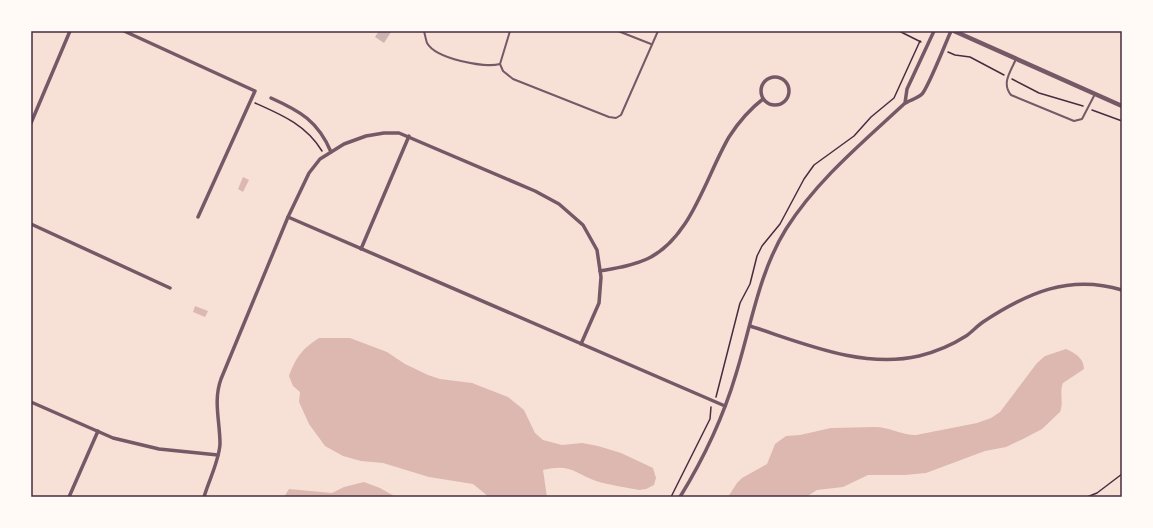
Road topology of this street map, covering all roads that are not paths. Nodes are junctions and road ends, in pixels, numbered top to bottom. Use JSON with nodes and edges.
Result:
{"nodes":[{"id":1,"x":70,"y":31,"type":"edge"},
{"id":2,"x":124,"y":31,"type":"edge"},
{"id":3,"x":424,"y":31,"type":"edge"},
{"id":4,"x":510,"y":31,"type":"edge"},
{"id":5,"x":618,"y":31,"type":"edge"},
{"id":6,"x":658,"y":31,"type":"edge"},
{"id":7,"x":934,"y":31,"type":"edge"},
{"id":8,"x":952,"y":31,"type":"edge"},
{"id":9,"x":650,"y":44,"type":"junction"},
{"id":10,"x":1016,"y":59,"type":"junction"},
{"id":11,"x":500,"y":64,"type":"junction"},
{"id":12,"x":1095,"y":94,"type":"junction"},
{"id":13,"x":271,"y":98,"type":"dead end"},
{"id":14,"x":763,"y":98,"type":"junction"},
{"id":15,"x":905,"y":103,"type":"junction"},
{"id":16,"x":1122,"y":106,"type":"edge"},
{"id":17,"x":31,"y":123,"type":"edge"},
{"id":18,"x":409,"y":136,"type":"junction"},
{"id":19,"x":331,"y":152,"type":"junction"},
{"id":20,"x":198,"y":217,"type":"dead end"},
{"id":21,"x":288,"y":217,"type":"junction"},
{"id":22,"x":31,"y":224,"type":"edge"},
{"id":23,"x":361,"y":249,"type":"junction"},
{"id":24,"x":600,"y":271,"type":"junction"},
{"id":25,"x":170,"y":288,"type":"dead end"},
{"id":26,"x":1122,"y":290,"type":"edge"},
{"id":27,"x":750,"y":326,"type":"junction"},
{"id":28,"x":581,"y":344,"type":"junction"},
{"id":29,"x":31,"y":402,"type":"edge"},
{"id":30,"x":726,"y":406,"type":"junction"},
{"id":31,"x":98,"y":431,"type":"junction"},
{"id":32,"x":218,"y":455,"type":"junction"},
{"id":33,"x":69,"y":497,"type":"edge"},
{"id":34,"x":204,"y":497,"type":"edge"},
{"id":35,"x":680,"y":497,"type":"edge"}],
"edges":[{"from":1,"to":17,"type":"street"},
{"from":2,"to":20,"type":"street"},
{"from":3,"to":11,"type":"lane"},
{"from":4,"to":11,"type":"lane"},
{"from":5,"to":9,"type":"lane"},
{"from":6,"to":9,"type":"lane"},
{"from":7,"to":15,"type":"street"},
{"from":8,"to":10,"type":"street"},
{"from":8,"to":15,"type":"street"},
{"from":9,"to":11,"type":"lane"},
{"from":10,"to":12,"type":"street"},
{"from":10,"to":12,"type":"lane"},
{"from":12,"to":16,"type":"street"},
{"from":13,"to":19,"type":"street"},
{"from":14,"to":14,"type":"street"},
{"from":14,"to":24,"type":"street"},
{"from":15,"to":27,"type":"street"},
{"from":18,"to":19,"type":"street"},
{"from":18,"to":23,"type":"street"},
{"from":18,"to":24,"type":"street"},
{"from":19,"to":21,"type":"street"},
{"from":21,"to":23,"type":"street"},
{"from":21,"to":32,"type":"street"},
{"from":22,"to":25,"type":"street"},
{"from":23,"to":28,"type":"street"},
{"from":24,"to":28,"type":"street"},
{"from":26,"to":27,"type":"street"},
{"from":27,"to":30,"type":"street"},
{"from":28,"to":30,"type":"street"},
{"from":29,"to":31,"type":"street"},
{"from":30,"to":35,"type":"street"},
{"from":31,"to":32,"type":"street"},
{"from":31,"to":33,"type":"street"},
{"from":32,"to":34,"type":"street"}]}
